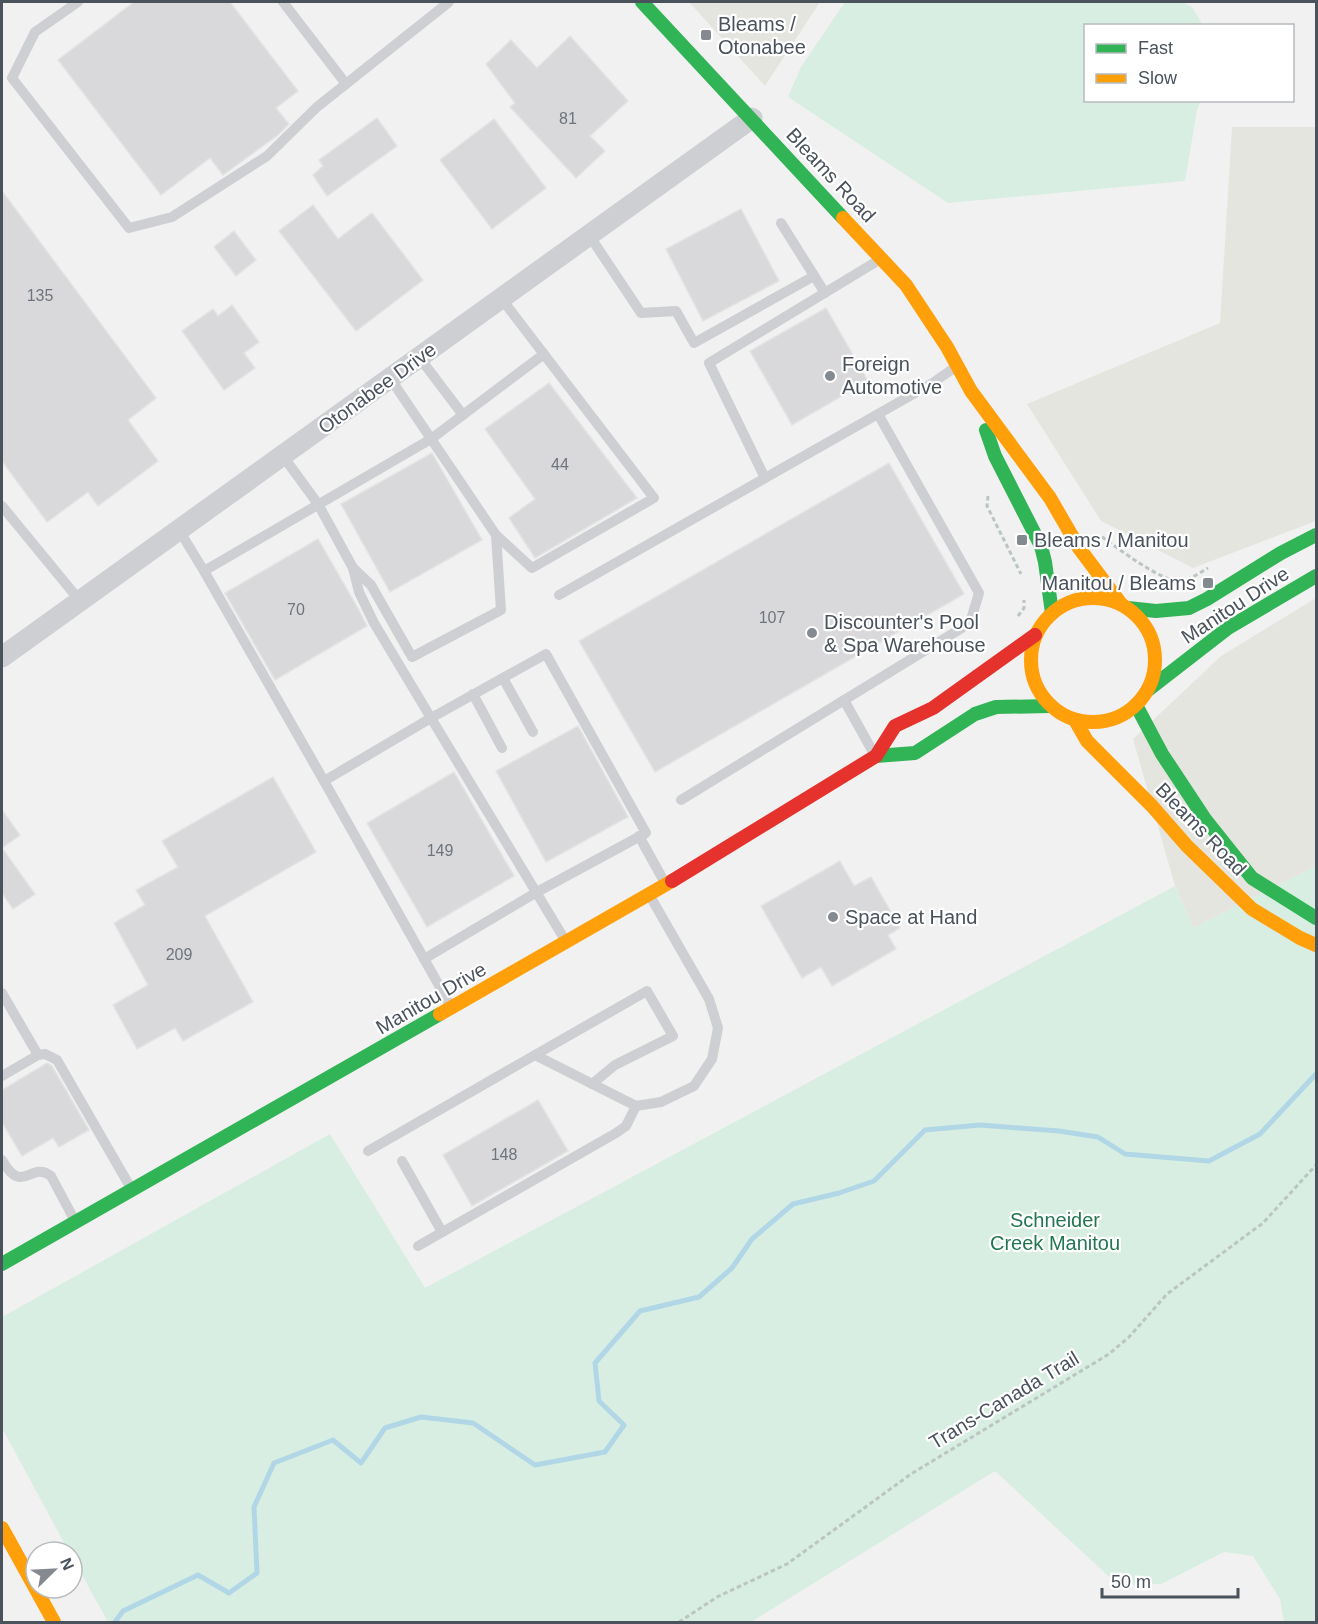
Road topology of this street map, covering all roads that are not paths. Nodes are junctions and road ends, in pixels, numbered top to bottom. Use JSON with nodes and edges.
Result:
{"nodes":[{"id":1,"x":78,"y":2,"type":"edge"},
{"id":2,"x":283,"y":2,"type":"edge"},
{"id":3,"x":449,"y":2,"type":"edge"},
{"id":4,"x":642,"y":2,"type":"edge"},
{"id":5,"x":346,"y":84,"type":"junction"},
{"id":6,"x":752,"y":118,"type":"junction"},
{"id":7,"x":781,"y":223,"type":"dead end"},
{"id":8,"x":589,"y":235,"type":"junction"},
{"id":9,"x":881,"y":259,"type":"junction"},
{"id":10,"x":814,"y":276,"type":"junction"},
{"id":11,"x":825,"y":292,"type":"junction"},
{"id":12,"x":501,"y":298,"type":"junction"},
{"id":13,"x":544,"y":354,"type":"junction"},
{"id":14,"x":419,"y":357,"type":"junction"},
{"id":15,"x":957,"y":366,"type":"junction"},
{"id":16,"x":390,"y":378,"type":"junction"},
{"id":17,"x":971,"y":391,"type":"junction"},
{"id":18,"x":878,"y":414,"type":"junction"},
{"id":19,"x":464,"y":415,"type":"junction"},
{"id":20,"x":431,"y":440,"type":"junction"},
{"id":21,"x":283,"y":456,"type":"junction"},
{"id":22,"x":765,"y":478,"type":"junction"},
{"id":23,"x":318,"y":504,"type":"junction"},
{"id":24,"x":2,"y":506,"type":"edge"},
{"id":25,"x":179,"y":530,"type":"junction"},
{"id":26,"x":496,"y":535,"type":"junction"},
{"id":27,"x":1317,"y":535,"type":"edge"},
{"id":28,"x":353,"y":568,"type":"junction"},
{"id":29,"x":204,"y":571,"type":"junction"},
{"id":30,"x":1317,"y":576,"type":"edge"},
{"id":31,"x":559,"y":595,"type":"dead end"},
{"id":32,"x":80,"y":601,"type":"junction"},
{"id":33,"x":1124,"y":606,"type":"junction"},
{"id":34,"x":1052,"y":613,"type":"junction"},
{"id":35,"x":1035,"y":635,"type":"junction"},
{"id":36,"x":2,"y":657,"type":"edge"},
{"id":37,"x":502,"y":678,"type":"junction"},
{"id":38,"x":1148,"y":690,"type":"junction"},
{"id":39,"x":472,"y":694,"type":"junction"},
{"id":40,"x":844,"y":700,"type":"junction"},
{"id":41,"x":1136,"y":705,"type":"junction"},
{"id":42,"x":1050,"y":706,"type":"junction"},
{"id":43,"x":431,"y":718,"type":"junction"},
{"id":44,"x":1075,"y":720,"type":"junction"},
{"id":45,"x":532,"y":732,"type":"dead end"},
{"id":46,"x":502,"y":748,"type":"dead end"},
{"id":47,"x":876,"y":756,"type":"junction"},
{"id":48,"x":324,"y":781,"type":"junction"},
{"id":49,"x":681,"y":800,"type":"dead end"},
{"id":50,"x":639,"y":836,"type":"junction"},
{"id":51,"x":666,"y":886,"type":"junction"},
{"id":52,"x":537,"y":892,"type":"junction"},
{"id":53,"x":650,"y":895,"type":"junction"},
{"id":54,"x":1315,"y":917,"type":"edge"},
{"id":55,"x":566,"y":943,"type":"junction"},
{"id":56,"x":1317,"y":945,"type":"edge"},
{"id":57,"x":424,"y":959,"type":"junction"},
{"id":58,"x":2,"y":993,"type":"edge"},
{"id":59,"x":452,"y":1008,"type":"junction"},
{"id":60,"x":38,"y":1055,"type":"junction"},
{"id":61,"x":535,"y":1055,"type":"junction"},
{"id":62,"x":2,"y":1076,"type":"edge"},
{"id":63,"x":592,"y":1084,"type":"junction"},
{"id":64,"x":636,"y":1106,"type":"junction"},
{"id":65,"x":368,"y":1151,"type":"dead end"},
{"id":66,"x":2,"y":1160,"type":"edge"},
{"id":67,"x":402,"y":1161,"type":"dead end"},
{"id":68,"x":132,"y":1190,"type":"junction"},
{"id":69,"x":76,"y":1222,"type":"junction"},
{"id":70,"x":442,"y":1232,"type":"junction"},
{"id":71,"x":418,"y":1246,"type":"dead end"},
{"id":72,"x":2,"y":1264,"type":"edge"},
{"id":73,"x":2,"y":1528,"type":"edge"},
{"id":74,"x":54,"y":1623,"type":"edge"}],
"edges":[{"from":1,"to":5,"type":"lane"},
{"from":2,"to":5,"type":"lane"},
{"from":3,"to":5,"type":"lane"},
{"from":4,"to":6,"type":"main road","name":"Bleams Road"},
{"from":6,"to":8,"type":"street","name":"Otonabee Drive"},
{"from":6,"to":9,"type":"main road","name":"Bleams Road"},
{"from":7,"to":10,"type":"lane"},
{"from":8,"to":10,"type":"lane"},
{"from":8,"to":12,"type":"street","name":"Otonabee Drive"},
{"from":9,"to":11,"type":"lane"},
{"from":9,"to":15,"type":"main road","name":"Bleams Road"},
{"from":10,"to":11,"type":"lane"},
{"from":11,"to":22,"type":"lane"},
{"from":12,"to":13,"type":"lane"},
{"from":12,"to":14,"type":"street","name":"Otonabee Drive"},
{"from":13,"to":19,"type":"lane"},
{"from":13,"to":26,"type":"lane"},
{"from":14,"to":16,"type":"street","name":"Otonabee Drive"},
{"from":14,"to":19,"type":"lane"},
{"from":15,"to":17,"type":"main road","name":"Bleams Road"},
{"from":15,"to":18,"type":"lane"},
{"from":16,"to":20,"type":"lane"},
{"from":16,"to":21,"type":"street","name":"Otonabee Drive"},
{"from":17,"to":33,"type":"main road","name":"Bleams Road"},
{"from":17,"to":34,"type":"main road","name":"Bleams Road"},
{"from":18,"to":22,"type":"lane"},
{"from":18,"to":40,"type":"lane"},
{"from":19,"to":20,"type":"lane"},
{"from":20,"to":23,"type":"lane"},
{"from":20,"to":26,"type":"lane"},
{"from":21,"to":23,"type":"lane"},
{"from":21,"to":25,"type":"street","name":"Otonabee Drive"},
{"from":22,"to":31,"type":"lane"},
{"from":23,"to":28,"type":"lane"},
{"from":23,"to":29,"type":"lane"},
{"from":24,"to":32,"type":"lane"},
{"from":25,"to":29,"type":"lane"},
{"from":25,"to":32,"type":"street","name":"Otonabee Drive"},
{"from":26,"to":28,"type":"lane"},
{"from":27,"to":33,"type":"main road","name":"Manitou Drive"},
{"from":28,"to":43,"type":"lane"},
{"from":29,"to":48,"type":"lane"},
{"from":30,"to":38,"type":"main road","name":"Manitou Drive"},
{"from":32,"to":36,"type":"street","name":"Otonabee Drive"},
{"from":33,"to":34,"type":"main road"},
{"from":33,"to":38,"type":"main road"},
{"from":34,"to":35,"type":"main road"},
{"from":35,"to":42,"type":"main road"},
{"from":35,"to":47,"type":"main road","name":"Manitou Drive"},
{"from":37,"to":39,"type":"lane"},
{"from":37,"to":45,"type":"lane"},
{"from":37,"to":50,"type":"lane"},
{"from":38,"to":41,"type":"main road"},
{"from":39,"to":43,"type":"lane"},
{"from":39,"to":46,"type":"lane"},
{"from":40,"to":47,"type":"lane"},
{"from":40,"to":49,"type":"lane"},
{"from":41,"to":44,"type":"main road"},
{"from":41,"to":54,"type":"main road","name":"Bleams Road"},
{"from":42,"to":44,"type":"main road"},
{"from":42,"to":47,"type":"main road","name":"Manitou Drive"},
{"from":43,"to":48,"type":"lane"},
{"from":43,"to":52,"type":"lane"},
{"from":44,"to":56,"type":"main road","name":"Bleams Road"},
{"from":47,"to":51,"type":"main road","name":"Manitou Drive"},
{"from":48,"to":57,"type":"lane"},
{"from":50,"to":51,"type":"lane"},
{"from":50,"to":52,"type":"lane"},
{"from":51,"to":53,"type":"main road","name":"Manitou Drive"},
{"from":52,"to":55,"type":"lane"},
{"from":52,"to":57,"type":"lane"},
{"from":53,"to":55,"type":"main road","name":"Manitou Drive"},
{"from":53,"to":64,"type":"lane"},
{"from":55,"to":59,"type":"main road","name":"Manitou Drive"},
{"from":57,"to":59,"type":"lane"},
{"from":58,"to":60,"type":"lane"},
{"from":59,"to":68,"type":"main road","name":"Manitou Drive"},
{"from":60,"to":62,"type":"lane"},
{"from":60,"to":68,"type":"lane"},
{"from":61,"to":63,"type":"lane"},
{"from":61,"to":63,"type":"lane"},
{"from":61,"to":65,"type":"lane"},
{"from":63,"to":64,"type":"lane"},
{"from":64,"to":70,"type":"lane"},
{"from":66,"to":69,"type":"lane"},
{"from":67,"to":70,"type":"lane"},
{"from":68,"to":69,"type":"main road","name":"Manitou Drive"},
{"from":69,"to":72,"type":"main road","name":"Manitou Drive"},
{"from":70,"to":71,"type":"lane"},
{"from":73,"to":74,"type":"main road"}]}
